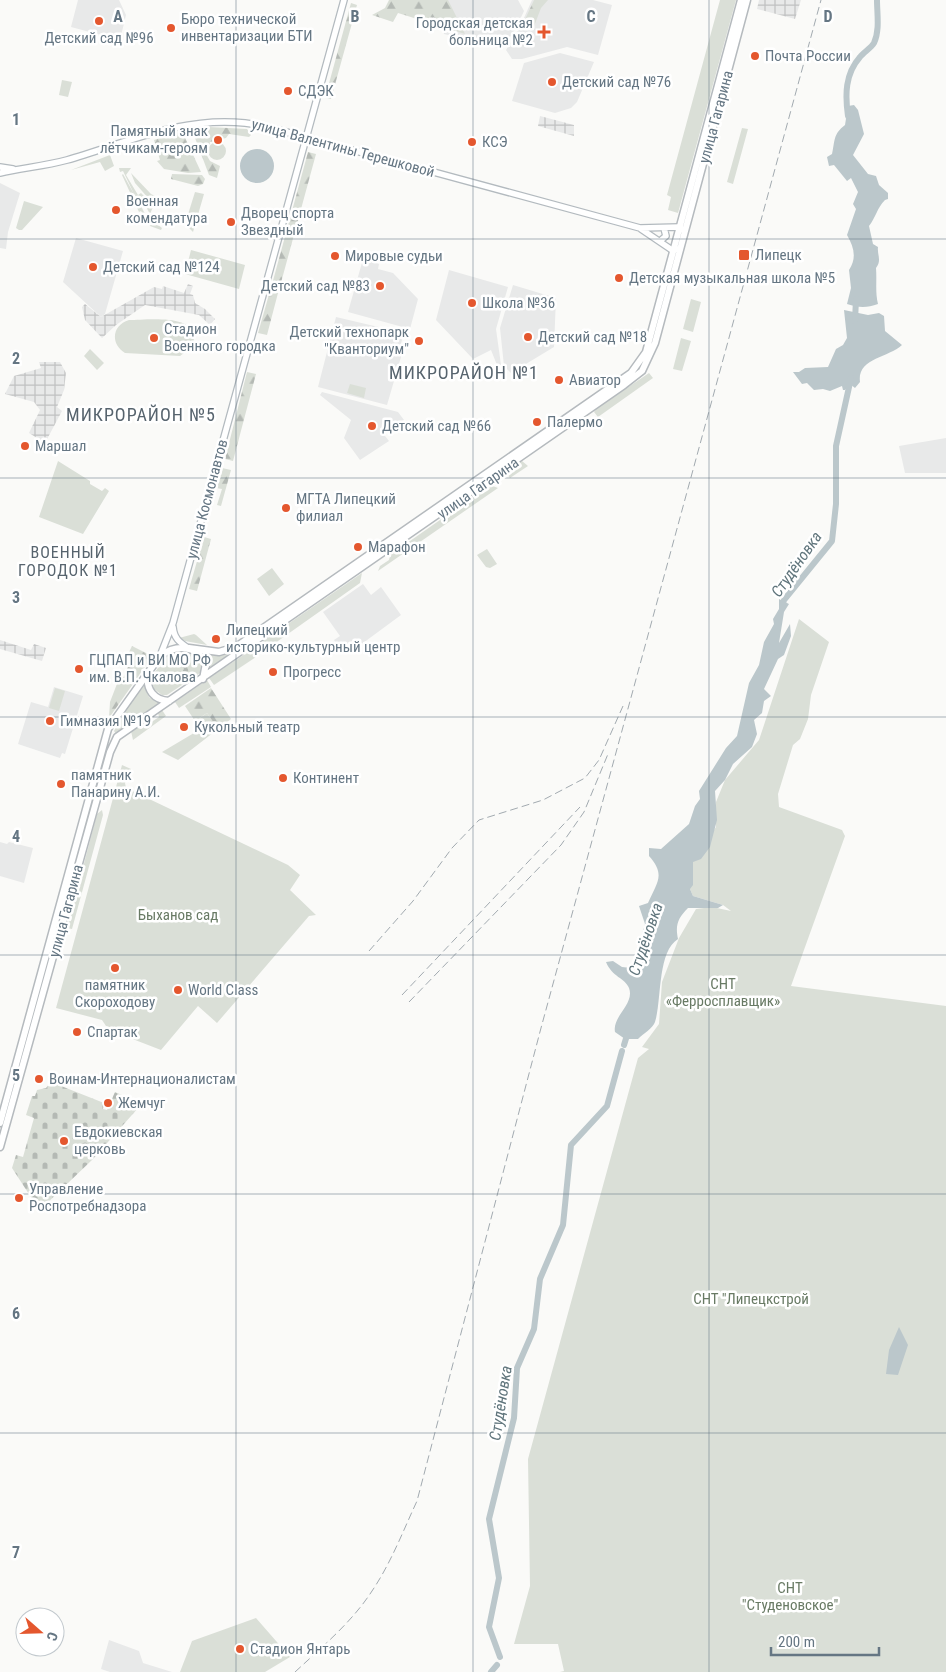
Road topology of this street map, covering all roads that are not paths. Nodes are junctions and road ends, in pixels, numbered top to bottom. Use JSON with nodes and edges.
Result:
{"nodes":[{"id":1,"x":344,"y":0,"type":"edge"},
{"id":2,"x":741,"y":0,"type":"edge"},
{"id":3,"x":748,"y":0,"type":"edge"},
{"id":4,"x":718,"y":96,"type":"junction"},
{"id":5,"x":306,"y":137,"type":"junction"},
{"id":6,"x":0,"y":167,"type":"edge"},
{"id":7,"x":13,"y":169,"type":"junction"},
{"id":8,"x":0,"y":173,"type":"edge"},
{"id":9,"x":679,"y":226,"type":"junction"},
{"id":10,"x":664,"y":228,"type":"junction"},
{"id":11,"x":644,"y":229,"type":"junction"},
{"id":12,"x":684,"y":234,"type":"junction"},
{"id":13,"x":660,"y":241,"type":"junction"},
{"id":14,"x":682,"y":244,"type":"junction"},
{"id":15,"x":672,"y":250,"type":"junction"},
{"id":16,"x":570,"y":419,"type":"junction"},
{"id":17,"x":173,"y":622,"type":"junction"},
{"id":18,"x":189,"y":648,"type":"junction"},
{"id":19,"x":160,"y":656,"type":"junction"},
{"id":20,"x":149,"y":672,"type":"junction"},
{"id":21,"x":202,"y":679,"type":"junction"},
{"id":22,"x":169,"y":700,"type":"junction"},
{"id":23,"x":61,"y":901,"type":"junction"},
{"id":24,"x":68,"y":903,"type":"junction"},
{"id":25,"x":2,"y":1111,"type":"edge"},
{"id":26,"x":0,"y":1123,"type":"edge"},
{"id":27,"x":3,"y":1132,"type":"edge"},
{"id":28,"x":0,"y":1148,"type":"edge"}],
"edges":[{"from":1,"to":5,"type":"main road","name":"улица Космонавтов"},
{"from":2,"to":4,"type":"main road","name":"улица Гагарина"},
{"from":3,"to":4,"type":"main road","name":"улица Гагарина"},
{"from":4,"to":9,"type":"main road","name":"улица Гагарина"},
{"from":4,"to":12,"type":"main road","name":"улица Гагарина"},
{"from":5,"to":7,"type":"main road","name":"улица Валентины Терешковой"},
{"from":5,"to":11,"type":"main road","name":"улица Валентины Терешковой"},
{"from":5,"to":17,"type":"main road","name":"улица Космонавтов"},
{"from":6,"to":7,"type":"main road","name":"улица Валентины Терешковой"},
{"from":7,"to":8,"type":"main road","name":"улица Валентины Терешковой"},
{"from":9,"to":10,"type":"main road"},
{"from":9,"to":12,"type":"main road"},
{"from":9,"to":15,"type":"main road","name":"улица Гагарина"},
{"from":10,"to":11,"type":"main road"},
{"from":10,"to":13,"type":"main road"},
{"from":11,"to":13,"type":"main road"},
{"from":12,"to":14,"type":"main road","name":"улица Гагарина"},
{"from":13,"to":15,"type":"main road"},
{"from":14,"to":15,"type":"main road"},
{"from":14,"to":16,"type":"main road","name":"улица Гагарина"},
{"from":15,"to":16,"type":"main road","name":"улица Гагарина"},
{"from":16,"to":18,"type":"main road","name":"улица Гагарина"},
{"from":16,"to":21,"type":"main road","name":"улица Гагарина"},
{"from":17,"to":18,"type":"main road"},
{"from":17,"to":19,"type":"main road","name":"улица Космонавтов"},
{"from":18,"to":19,"type":"main road"},
{"from":18,"to":21,"type":"main road"},
{"from":19,"to":20,"type":"main road"},
{"from":20,"to":22,"type":"main road"},
{"from":20,"to":23,"type":"main road","name":"улица Гагарина"},
{"from":21,"to":22,"type":"main road"},
{"from":22,"to":24,"type":"main road","name":"улица Гагарина"},
{"from":23,"to":24,"type":"main road"},
{"from":23,"to":25,"type":"main road","name":"улица Гагарина"},
{"from":24,"to":27,"type":"main road","name":"улица Гагарина"},
{"from":25,"to":26,"type":"main road","name":"улица Гагарина"},
{"from":27,"to":28,"type":"main road","name":"улица Гагарина"}]}
